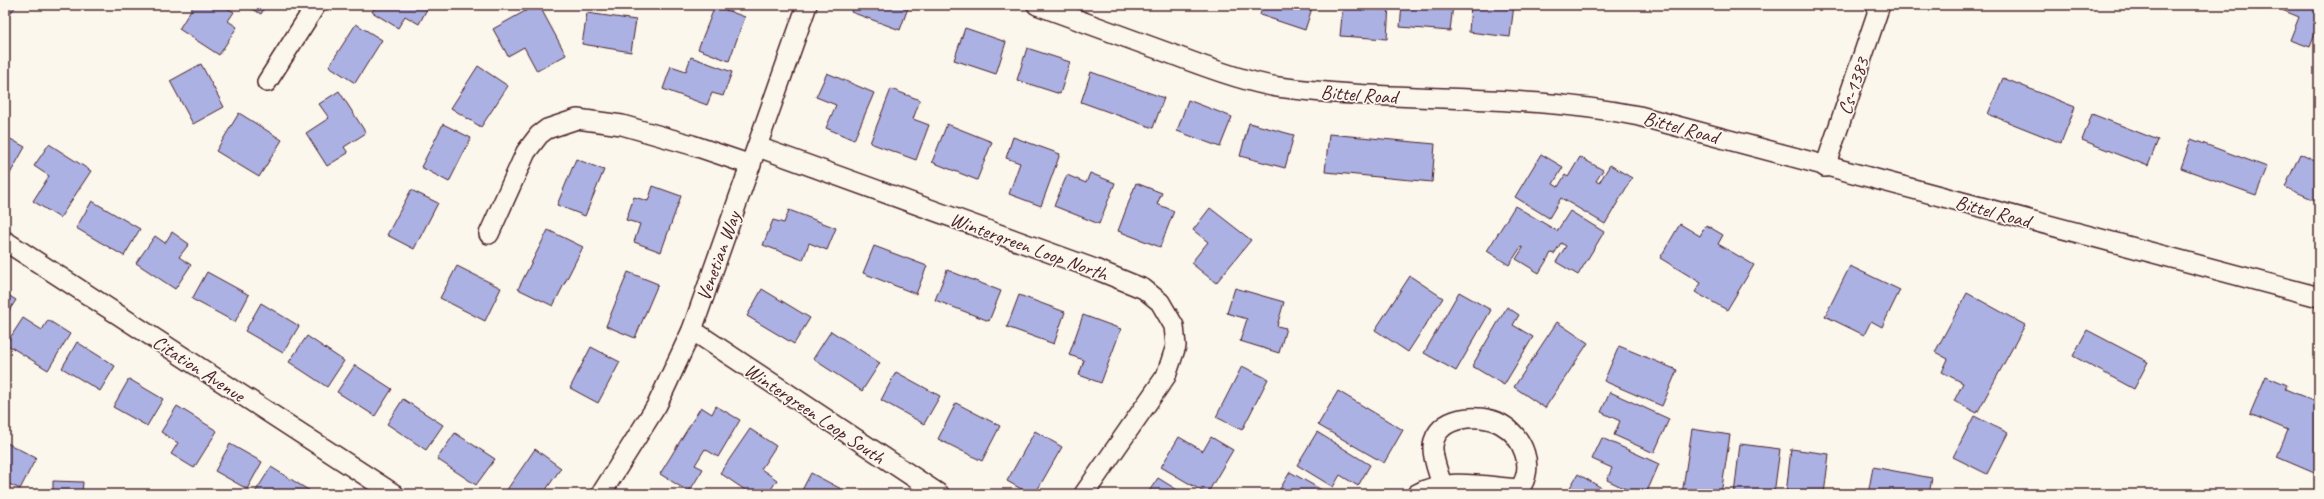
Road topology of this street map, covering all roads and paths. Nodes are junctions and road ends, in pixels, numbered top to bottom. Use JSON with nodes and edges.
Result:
{"nodes":[{"id":1,"x":316,"y":5,"type":"edge"},
{"id":2,"x":807,"y":5,"type":"edge"},
{"id":3,"x":1037,"y":5,"type":"edge"},
{"id":4,"x":1880,"y":5,"type":"edge"},
{"id":5,"x":267,"y":82,"type":"dead end"},
{"id":6,"x":758,"y":147,"type":"junction"},
{"id":7,"x":751,"y":165,"type":"junction"},
{"id":8,"x":1825,"y":167,"type":"junction"},
{"id":9,"x":489,"y":234,"type":"dead end"},
{"id":10,"x":5,"y":241,"type":"edge"},
{"id":11,"x":2319,"y":297,"type":"edge"},
{"id":12,"x":692,"y":330,"type":"junction"},
{"id":13,"x":1442,"y":485,"type":"junction"},
{"id":14,"x":1521,"y":492,"type":"edge"},
{"id":15,"x":394,"y":494,"type":"edge"},
{"id":16,"x":601,"y":494,"type":"edge"},
{"id":17,"x":939,"y":494,"type":"edge"},
{"id":18,"x":1084,"y":494,"type":"edge"},
{"id":19,"x":1417,"y":494,"type":"edge"}],
"edges":[{"from":1,"to":5,"type":"street"},
{"from":2,"to":6,"type":"street","name":"Venetian Way"},
{"from":3,"to":8,"type":"street","name":"Bittel Road"},
{"from":4,"to":8,"type":"street","name":"Cs-1383"},
{"from":6,"to":7,"type":"street","name":"Venetian Way"},
{"from":6,"to":18,"type":"street","name":"Wintergreen Loop North"},
{"from":7,"to":9,"type":"street"},
{"from":7,"to":12,"type":"street","name":"Venetian Way"},
{"from":8,"to":11,"type":"street","name":"Bittel Road"},
{"from":10,"to":15,"type":"street","name":"Citation Avenue"},
{"from":12,"to":16,"type":"street","name":"Venetian Way"},
{"from":12,"to":17,"type":"street","name":"Wintergreen Loop South"},
{"from":13,"to":14,"type":"street"},
{"from":13,"to":14,"type":"street"},
{"from":13,"to":19,"type":"street"}]}
